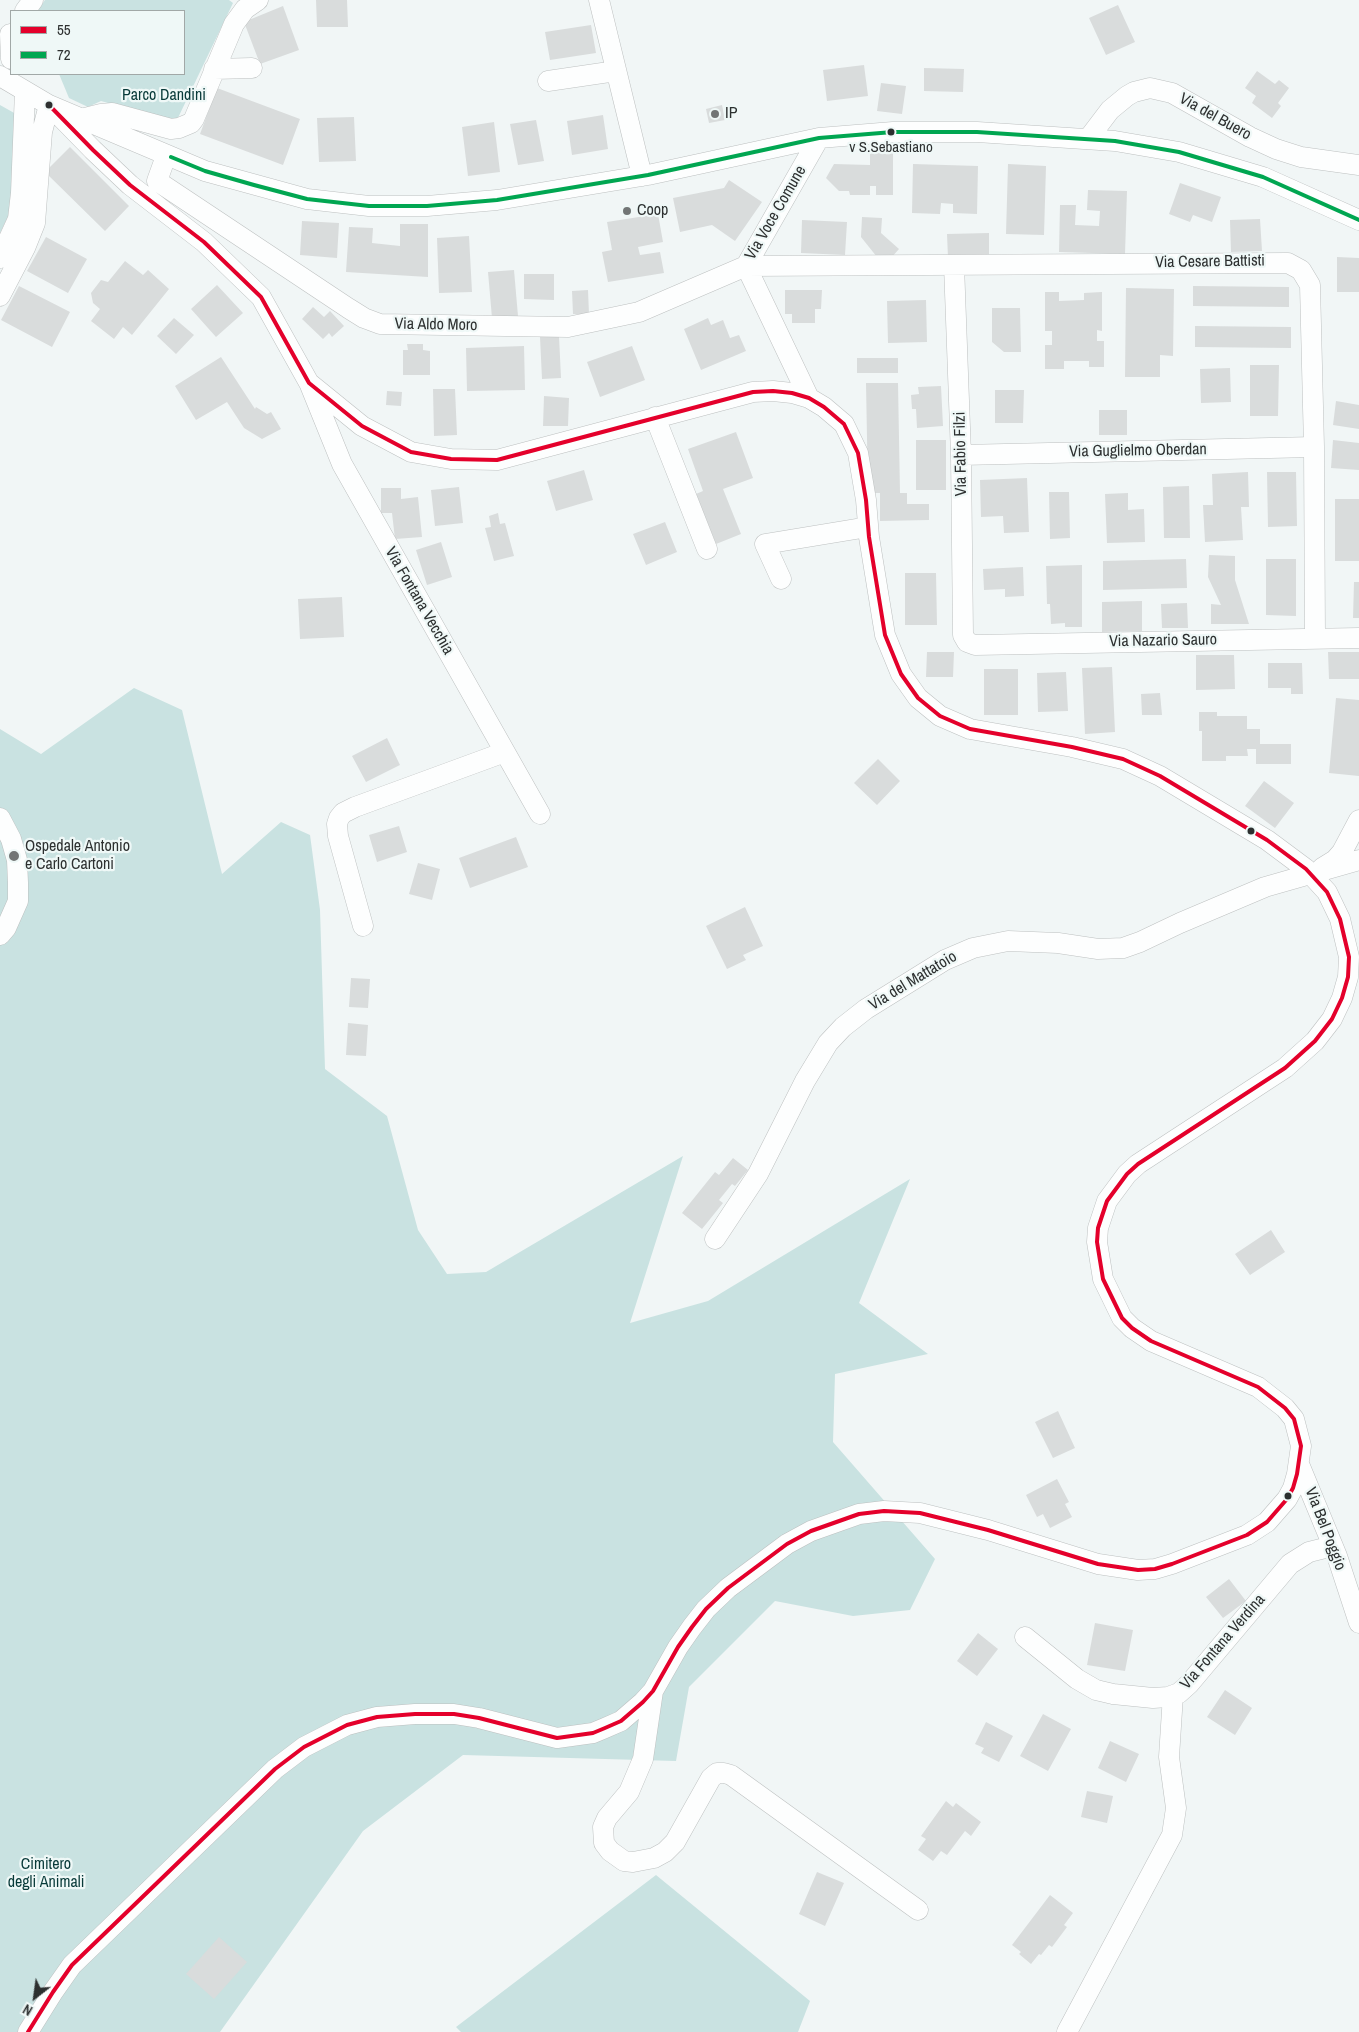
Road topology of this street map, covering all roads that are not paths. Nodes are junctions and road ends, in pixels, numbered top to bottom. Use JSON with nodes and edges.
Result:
{"nodes":[{"id":1,"x":258,"y":0,"type":"edge"},
{"id":2,"x":599,"y":0,"type":"edge"},
{"id":3,"x":7,"y":35,"type":"edge"},
{"id":4,"x":10,"y":53,"type":"edge"},
{"id":5,"x":252,"y":68,"type":"dead end"},
{"id":6,"x":214,"y":69,"type":"junction"},
{"id":7,"x":616,"y":71,"type":"junction"},
{"id":8,"x":0,"y":76,"type":"edge"},
{"id":9,"x":548,"y":81,"type":"dead end"},
{"id":10,"x":21,"y":82,"type":"edge"},
{"id":11,"x":49,"y":105,"type":"junction"},
{"id":12,"x":81,"y":119,"type":"junction"},
{"id":13,"x":819,"y":138,"type":"junction"},
{"id":14,"x":1088,"y":139,"type":"junction"},
{"id":15,"x":132,"y":140,"type":"junction"},
{"id":16,"x":166,"y":156,"type":"junction"},
{"id":17,"x":1359,"y":165,"type":"edge"},
{"id":18,"x":642,"y":176,"type":"junction"},
{"id":19,"x":157,"y":181,"type":"junction"},
{"id":20,"x":1359,"y":220,"type":"edge"},
{"id":21,"x":204,"y":242,"type":"junction"},
{"id":22,"x":0,"y":258,"type":"edge"},
{"id":23,"x":954,"y":265,"type":"junction"},
{"id":24,"x":746,"y":266,"type":"junction"},
{"id":25,"x":0,"y":296,"type":"edge"},
{"id":26,"x":309,"y":383,"type":"junction"},
{"id":27,"x":809,"y":398,"type":"junction"},
{"id":28,"x":655,"y":417,"type":"junction"},
{"id":29,"x":1314,"y":447,"type":"junction"},
{"id":30,"x":962,"y":455,"type":"junction"},
{"id":31,"x":868,"y":527,"type":"junction"},
{"id":32,"x":707,"y":549,"type":"dead end"},
{"id":33,"x":781,"y":580,"type":"dead end"},
{"id":34,"x":1315,"y":638,"type":"junction"},
{"id":35,"x":1359,"y":638,"type":"edge"},
{"id":36,"x":967,"y":642,"type":"joint"},
{"id":37,"x":505,"y":752,"type":"junction"},
{"id":38,"x":540,"y":814,"type":"dead end"},
{"id":39,"x":0,"y":818,"type":"edge"},
{"id":40,"x":1359,"y":820,"type":"edge"},
{"id":41,"x":1359,"y":860,"type":"edge"},
{"id":42,"x":1312,"y":874,"type":"junction"},
{"id":43,"x":363,"y":926,"type":"dead end"},
{"id":44,"x":0,"y":935,"type":"edge"},
{"id":45,"x":715,"y":1240,"type":"dead end"},
{"id":46,"x":1299,"y":1464,"type":"junction"},
{"id":47,"x":1333,"y":1546,"type":"junction"},
{"id":48,"x":1359,"y":1623,"type":"edge"},
{"id":49,"x":1025,"y":1636,"type":"dead end"},
{"id":50,"x":653,"y":1691,"type":"junction"},
{"id":51,"x":1173,"y":1695,"type":"junction"},
{"id":52,"x":918,"y":1910,"type":"dead end"},
{"id":53,"x":28,"y":2032,"type":"edge"},
{"id":54,"x":1067,"y":2032,"type":"edge"}],
"edges":[{"from":1,"to":6,"type":"street"},
{"from":2,"to":7,"type":"street"},
{"from":3,"to":4,"type":"street"},
{"from":5,"to":6,"type":"street"},
{"from":6,"to":12,"type":"street"},
{"from":7,"to":9,"type":"street"},
{"from":7,"to":18,"type":"street"},
{"from":8,"to":10,"type":"street"},
{"from":10,"to":11,"type":"street"},
{"from":10,"to":22,"type":"street"},
{"from":11,"to":12,"type":"street"},
{"from":11,"to":21,"type":"street"},
{"from":11,"to":25,"type":"street"},
{"from":12,"to":15,"type":"street"},
{"from":13,"to":14,"type":"street"},
{"from":13,"to":18,"type":"street"},
{"from":13,"to":24,"type":"street","name":"Via Voce Comune"},
{"from":14,"to":17,"type":"street","name":"Via del Buero"},
{"from":14,"to":20,"type":"street"},
{"from":15,"to":16,"type":"street"},
{"from":15,"to":19,"type":"street"},
{"from":16,"to":18,"type":"street"},
{"from":16,"to":19,"type":"street"},
{"from":19,"to":21,"type":"street"},
{"from":19,"to":24,"type":"street","name":"Via Aldo Moro"},
{"from":21,"to":26,"type":"street"},
{"from":23,"to":24,"type":"street","name":"Via Cesare Battisti"},
{"from":23,"to":29,"type":"street","name":"Via Cesare Battisti"},
{"from":23,"to":30,"type":"street","name":"Via Fabio Filzi"},
{"from":24,"to":27,"type":"street","name":"Via Voce Comune"},
{"from":26,"to":28,"type":"street"},
{"from":26,"to":37,"type":"street","name":"Via Fontana Vecchia"},
{"from":27,"to":28,"type":"street"},
{"from":27,"to":31,"type":"street"},
{"from":28,"to":32,"type":"street"},
{"from":29,"to":30,"type":"street","name":"Via Guglielmo Oberdan"},
{"from":29,"to":34,"type":"street","name":"Via Cesare Battisti"},
{"from":30,"to":36,"type":"street","name":"Via Fabio Filzi"},
{"from":31,"to":33,"type":"street"},
{"from":31,"to":42,"type":"street"},
{"from":34,"to":35,"type":"street","name":"Via Nazario Sauro"},
{"from":34,"to":36,"type":"street","name":"Via Nazario Sauro"},
{"from":37,"to":38,"type":"street","name":"Via Fontana Vecchia"},
{"from":37,"to":43,"type":"street"},
{"from":39,"to":44,"type":"street"},
{"from":40,"to":42,"type":"street"},
{"from":41,"to":42,"type":"street","name":"Via del Mattatoio"},
{"from":42,"to":45,"type":"street","name":"Via del Mattatoio"},
{"from":42,"to":46,"type":"street"},
{"from":46,"to":47,"type":"street","name":"Via Bel Poggio"},
{"from":46,"to":50,"type":"street"},
{"from":47,"to":48,"type":"street","name":"Via Bel Poggio"},
{"from":47,"to":51,"type":"street","name":"Via Fontana Verdina"},
{"from":49,"to":51,"type":"street","name":"Via Fontana Verdina"},
{"from":50,"to":52,"type":"street"},
{"from":50,"to":53,"type":"street"},
{"from":51,"to":54,"type":"street"}]}
